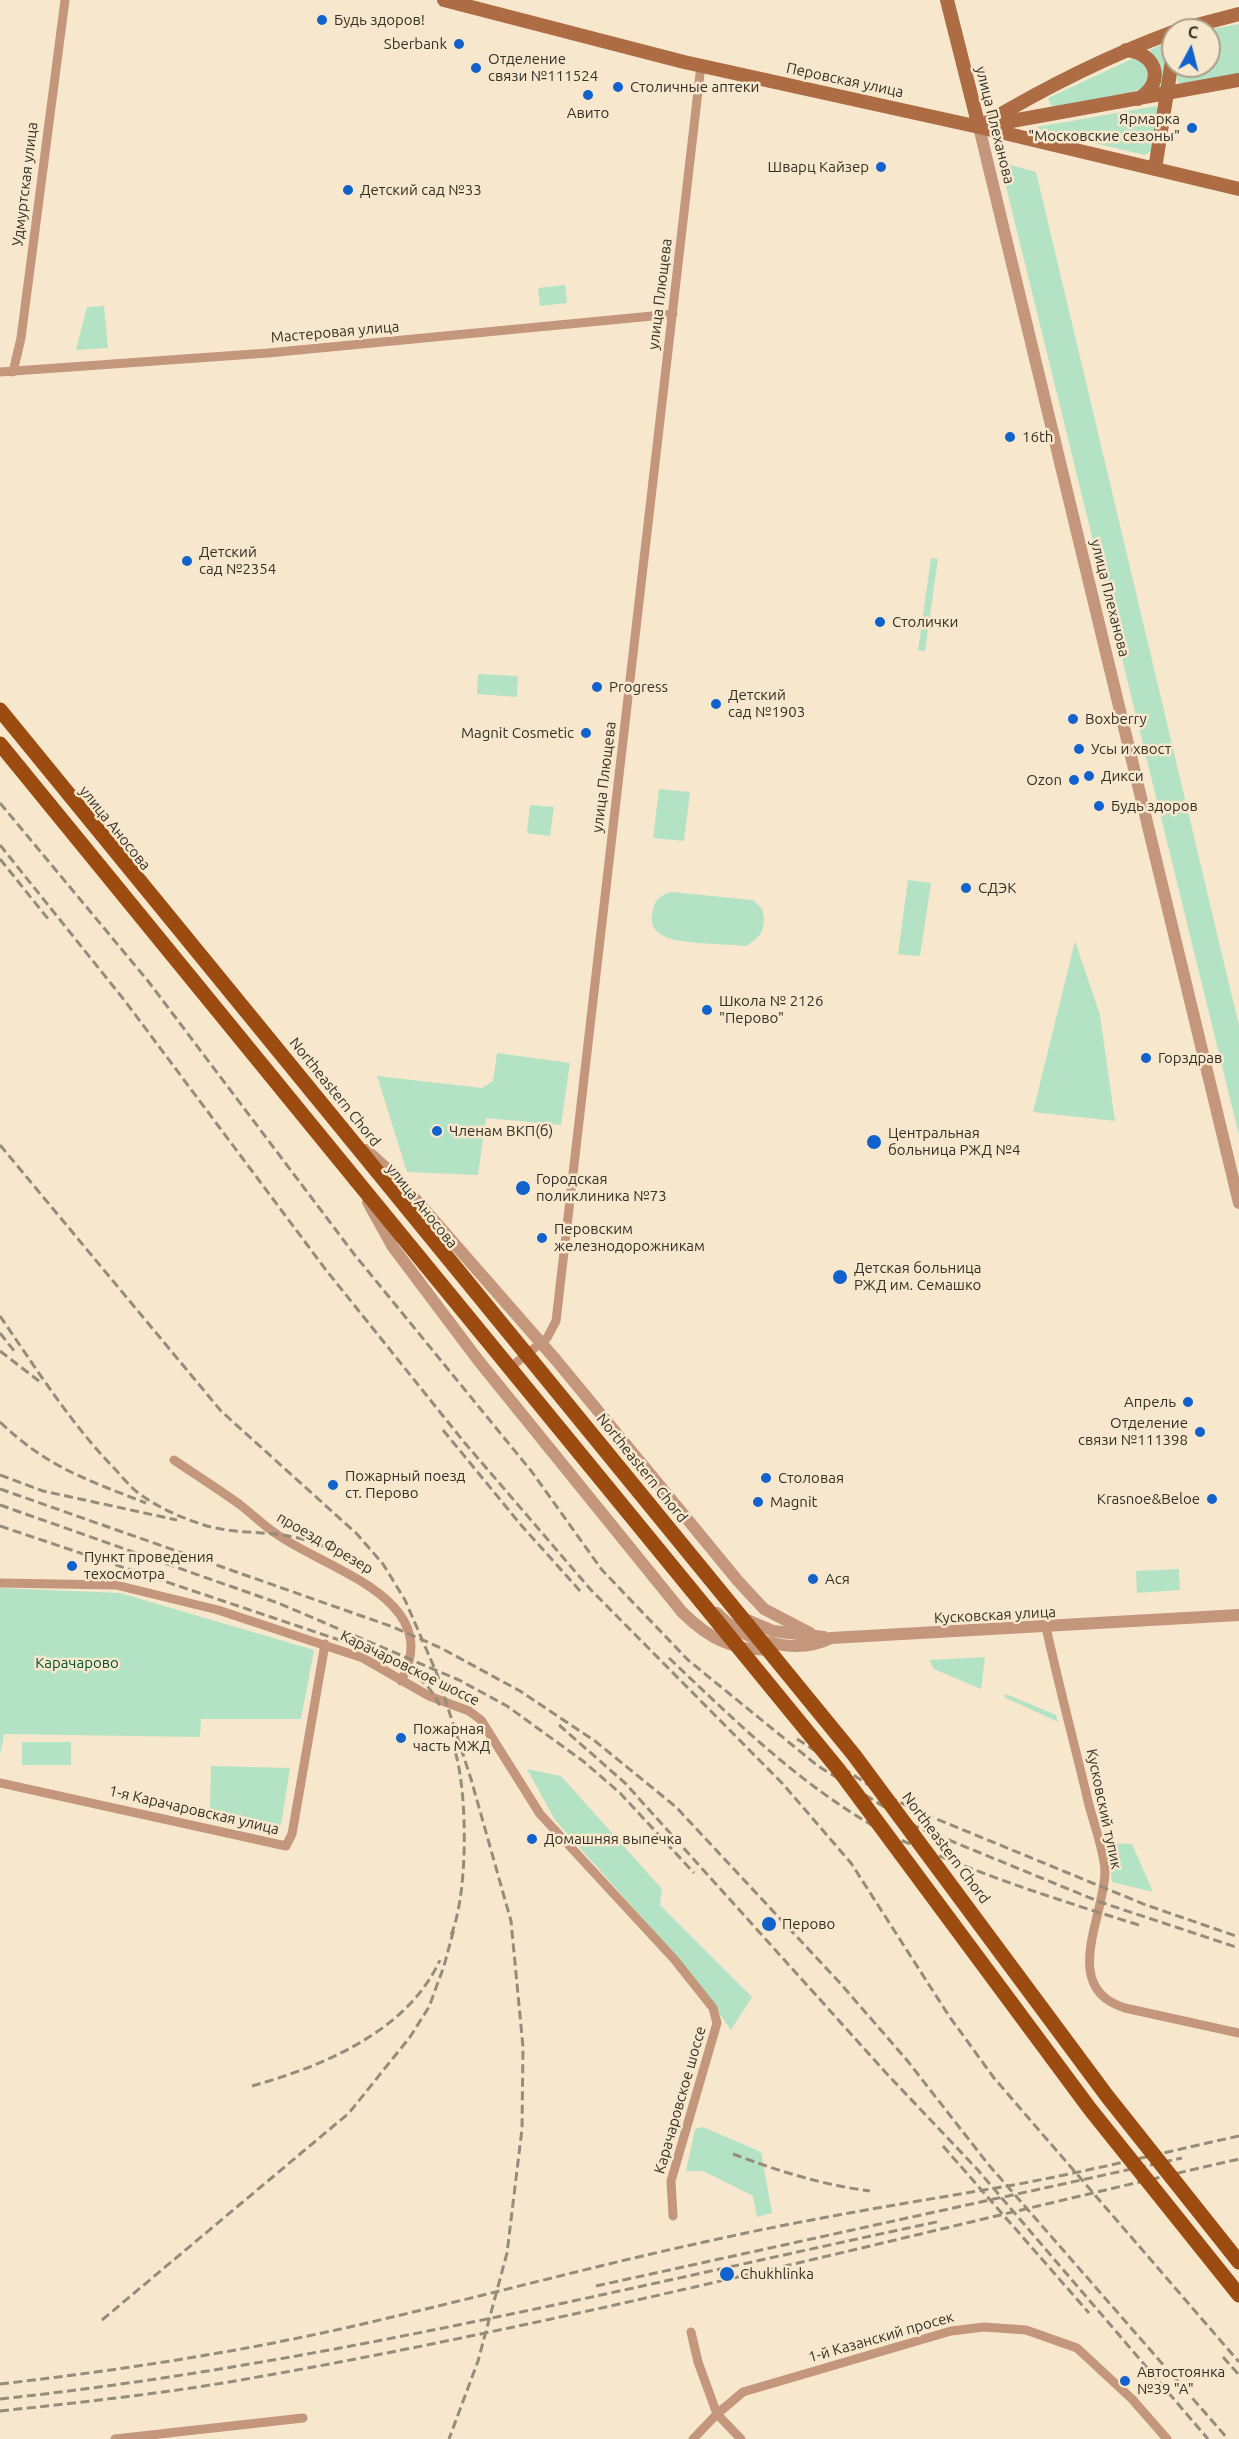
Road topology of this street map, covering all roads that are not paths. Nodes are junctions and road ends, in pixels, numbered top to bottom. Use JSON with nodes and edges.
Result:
{"nodes":[{"id":1,"x":65,"y":0,"type":"edge"},
{"id":2,"x":444,"y":0,"type":"edge"},
{"id":3,"x":947,"y":0,"type":"edge"},
{"id":4,"x":1239,"y":15,"type":"edge"},
{"id":5,"x":1221,"y":19,"type":"edge"},
{"id":6,"x":1161,"y":36,"type":"edge"},
{"id":7,"x":1124,"y":50,"type":"junction"},
{"id":8,"x":701,"y":65,"type":"junction"},
{"id":9,"x":1169,"y":78,"type":"edge"},
{"id":10,"x":1239,"y":80,"type":"edge"},
{"id":11,"x":1166,"y":95,"type":"junction"},
{"id":12,"x":1133,"y":100,"type":"junction"},
{"id":13,"x":979,"y":127,"type":"junction"},
{"id":14,"x":1155,"y":169,"type":"junction"},
{"id":15,"x":1239,"y":189,"type":"edge"},
{"id":16,"x":673,"y":314,"type":"junction"},
{"id":17,"x":0,"y":372,"type":"edge"},
{"id":18,"x":12,"y":372,"type":"junction"},
{"id":19,"x":0,"y":710,"type":"edge"},
{"id":20,"x":0,"y":737,"type":"edge"},
{"id":21,"x":0,"y":744,"type":"edge"},
{"id":22,"x":337,"y":1123,"type":"junction"},
{"id":23,"x":356,"y":1180,"type":"junction"},
{"id":24,"x":1239,"y":1203,"type":"edge"},
{"id":25,"x":524,"y":1356,"type":"junction"},
{"id":26,"x":512,"y":1366,"type":"junction"},
{"id":27,"x":174,"y":1460,"type":"dead end"},
{"id":28,"x":0,"y":1582,"type":"edge"},
{"id":29,"x":1239,"y":1615,"type":"edge"},
{"id":30,"x":1046,"y":1627,"type":"junction"},
{"id":31,"x":816,"y":1636,"type":"junction"},
{"id":32,"x":754,"y":1637,"type":"joint"},
{"id":33,"x":831,"y":1638,"type":"junction"},
{"id":34,"x":325,"y":1644,"type":"junction"},
{"id":35,"x":788,"y":1646,"type":"junction"},
{"id":36,"x":401,"y":1681,"type":"junction"},
{"id":37,"x":0,"y":1783,"type":"edge"},
{"id":38,"x":1239,"y":2033,"type":"edge"},
{"id":39,"x":674,"y":2216,"type":"dead end"},
{"id":40,"x":1239,"y":2262,"type":"edge"},
{"id":41,"x":1239,"y":2295,"type":"edge"},
{"id":42,"x":691,"y":2332,"type":"dead end"},
{"id":43,"x":717,"y":2414,"type":"junction"},
{"id":44,"x":303,"y":2418,"type":"dead end"},
{"id":45,"x":115,"y":2439,"type":"edge"},
{"id":46,"x":693,"y":2439,"type":"edge"},
{"id":47,"x":741,"y":2439,"type":"edge"},
{"id":48,"x":1167,"y":2439,"type":"edge"}],
"edges":[{"from":1,"to":18,"type":"street","name":"Удмуртская улица"},
{"from":2,"to":8,"type":"main road","name":"Перовская улица"},
{"from":3,"to":13,"type":"main road","name":"улица Плеханова"},
{"from":4,"to":5,"type":"main road"},
{"from":6,"to":7,"type":"main road"},
{"from":7,"to":12,"type":"main road"},
{"from":7,"to":13,"type":"main road"},
{"from":8,"to":13,"type":"main road","name":"Перовская улица"},
{"from":8,"to":16,"type":"street","name":"улица Плющева"},
{"from":9,"to":11,"type":"main road"},
{"from":10,"to":11,"type":"main road"},
{"from":11,"to":12,"type":"main road"},
{"from":11,"to":14,"type":"main road"},
{"from":12,"to":13,"type":"main road"},
{"from":13,"to":14,"type":"main road","name":"Перовская улица"},
{"from":13,"to":24,"type":"street","name":"улица Плеханова"},
{"from":14,"to":15,"type":"main road","name":"Перовская улица"},
{"from":16,"to":18,"type":"street","name":"Мастеровая улица"},
{"from":16,"to":25,"type":"street","name":"улица Плющева"},
{"from":17,"to":18,"type":"street","name":"Мастеровая улица"},
{"from":19,"to":22,"type":"main road","name":"Northeastern Chord","bridge":true},
{"from":19,"to":25,"type":"street","name":"улица Аносова"},
{"from":20,"to":26,"type":"street","name":"улица Аносова"},
{"from":21,"to":23,"type":"main road"},
{"from":22,"to":31,"type":"street","bridge":true},
{"from":22,"to":40,"type":"main road","name":"Northeastern Chord","bridge":true},
{"from":23,"to":35,"type":"street","bridge":true},
{"from":23,"to":41,"type":"main road","bridge":true},
{"from":25,"to":26,"type":"street","name":"улица Плющева"},
{"from":25,"to":31,"type":"street","name":"улица Аносова"},
{"from":26,"to":32,"type":"street","name":"улица Аносова"},
{"from":27,"to":36,"type":"street","name":"проезд Фрезер"},
{"from":28,"to":34,"type":"street","name":"Карачаровское шоссе"},
{"from":29,"to":30,"type":"street","name":"Кусковская улица"},
{"from":30,"to":33,"type":"street","name":"Кусковская улица"},
{"from":30,"to":38,"type":"street","name":"Кусковский тупик"},
{"from":31,"to":33,"type":"street","name":"улица Аносова"},
{"from":32,"to":35,"type":"street","name":"Кусковская улица"},
{"from":33,"to":35,"type":"street","name":"Кусковская улица"},
{"from":34,"to":36,"type":"street","name":"Карачаровское шоссе"},
{"from":34,"to":37,"type":"street","name":"1-я Карачаровская улица"},
{"from":36,"to":39,"type":"street","name":"Карачаровское шоссе"},
{"from":42,"to":43,"type":"street"},
{"from":43,"to":46,"type":"street","name":"1-й Казанский просек"},
{"from":43,"to":47,"type":"street"},
{"from":43,"to":48,"type":"street","name":"1-й Казанский просек"},
{"from":44,"to":45,"type":"street"}]}
